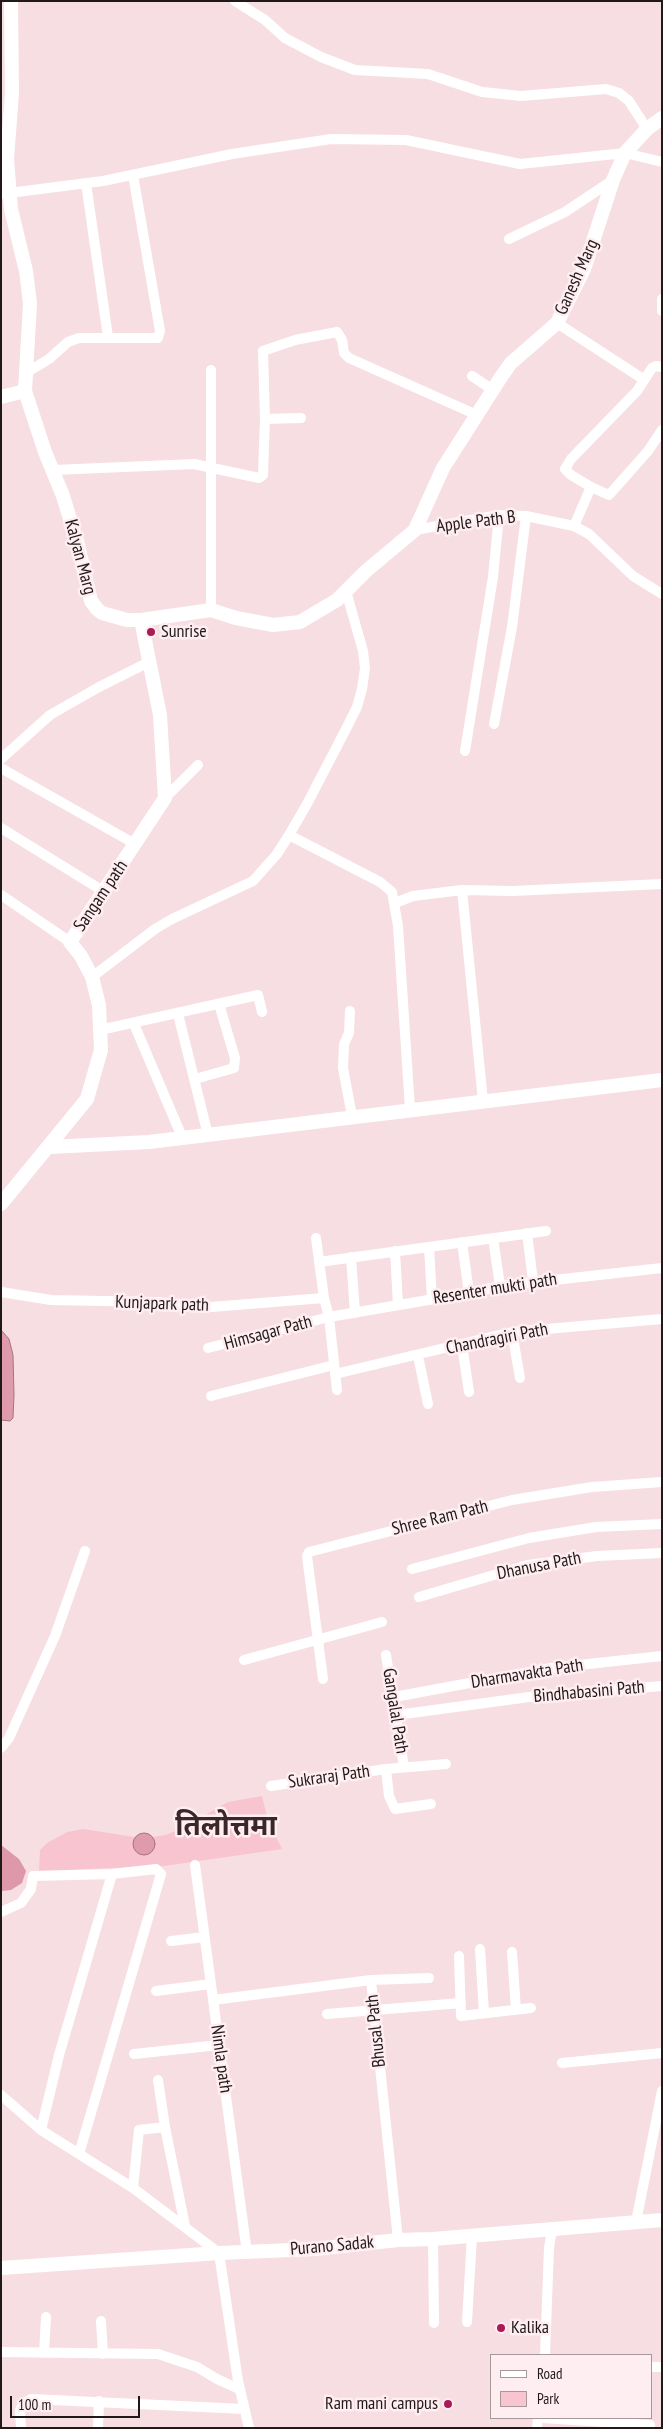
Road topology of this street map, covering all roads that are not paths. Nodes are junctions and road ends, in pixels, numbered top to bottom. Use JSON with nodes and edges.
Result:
{"nodes":[{"id":1,"x":11,"y":1,"type":"edge"},
{"id":2,"x":235,"y":1,"type":"edge"},
{"id":3,"x":662,"y":118,"type":"edge"},
{"id":4,"x":647,"y":129,"type":"junction"},
{"id":5,"x":625,"y":153,"type":"junction"},
{"id":6,"x":662,"y":162,"type":"edge"},
{"id":7,"x":133,"y":175,"type":"junction"},
{"id":8,"x":614,"y":180,"type":"junction"},
{"id":9,"x":86,"y":184,"type":"junction"},
{"id":10,"x":5,"y":194,"type":"edge"},
{"id":11,"x":509,"y":239,"type":"dead end"},
{"id":12,"x":662,"y":299,"type":"edge"},
{"id":13,"x":662,"y":311,"type":"edge"},
{"id":14,"x":557,"y":322,"type":"junction"},
{"id":15,"x":108,"y":337,"type":"junction"},
{"id":16,"x":662,"y":367,"type":"edge"},
{"id":17,"x":211,"y":370,"type":"dead end"},
{"id":18,"x":26,"y":373,"type":"junction"},
{"id":19,"x":472,"y":376,"type":"dead end"},
{"id":20,"x":643,"y":379,"type":"junction"},
{"id":21,"x":493,"y":390,"type":"junction"},
{"id":22,"x":25,"y":391,"type":"junction"},
{"id":23,"x":1,"y":397,"type":"edge"},
{"id":24,"x":477,"y":415,"type":"junction"},
{"id":25,"x":300,"y":418,"type":"dead end"},
{"id":26,"x":265,"y":419,"type":"junction"},
{"id":27,"x":662,"y":430,"type":"edge"},
{"id":28,"x":210,"y":467,"type":"junction"},
{"id":29,"x":54,"y":470,"type":"junction"},
{"id":30,"x":591,"y":487,"type":"junction"},
{"id":31,"x":499,"y":516,"type":"junction"},
{"id":32,"x":526,"y":516,"type":"junction"},
{"id":33,"x":574,"y":526,"type":"junction"},
{"id":34,"x":415,"y":530,"type":"junction"},
{"id":35,"x":346,"y":591,"type":"junction"},
{"id":36,"x":662,"y":594,"type":"edge"},
{"id":37,"x":211,"y":610,"type":"junction"},
{"id":38,"x":141,"y":620,"type":"junction"},
{"id":39,"x":149,"y":662,"type":"junction"},
{"id":40,"x":494,"y":724,"type":"dead end"},
{"id":41,"x":465,"y":751,"type":"dead end"},
{"id":42,"x":1,"y":759,"type":"edge"},
{"id":43,"x":198,"y":765,"type":"dead end"},
{"id":44,"x":1,"y":768,"type":"edge"},
{"id":45,"x":165,"y":798,"type":"junction"},
{"id":46,"x":1,"y":828,"type":"edge"},
{"id":47,"x":289,"y":835,"type":"junction"},
{"id":48,"x":135,"y":844,"type":"junction"},
{"id":49,"x":662,"y":884,"type":"edge"},
{"id":50,"x":462,"y":890,"type":"junction"},
{"id":51,"x":103,"y":891,"type":"junction"},
{"id":52,"x":1,"y":896,"type":"edge"},
{"id":53,"x":395,"y":903,"type":"junction"},
{"id":54,"x":70,"y":942,"type":"junction"},
{"id":55,"x":92,"y":977,"type":"junction"},
{"id":56,"x":219,"y":1004,"type":"junction"},
{"id":57,"x":350,"y":1011,"type":"dead end"},
{"id":58,"x":262,"y":1012,"type":"dead end"},
{"id":59,"x":178,"y":1014,"type":"junction"},
{"id":60,"x":134,"y":1024,"type":"junction"},
{"id":61,"x":100,"y":1030,"type":"junction"},
{"id":62,"x":195,"y":1079,"type":"junction"},
{"id":63,"x":662,"y":1080,"type":"edge"},
{"id":64,"x":483,"y":1101,"type":"junction"},
{"id":65,"x":410,"y":1109,"type":"junction"},
{"id":66,"x":352,"y":1116,"type":"junction"},
{"id":67,"x":208,"y":1135,"type":"junction"},
{"id":68,"x":182,"y":1137,"type":"junction"},
{"id":69,"x":50,"y":1147,"type":"junction"},
{"id":70,"x":1,"y":1204,"type":"edge"},
{"id":71,"x":546,"y":1230,"type":"dead end"},
{"id":72,"x":526,"y":1233,"type":"junction"},
{"id":73,"x":316,"y":1238,"type":"dead end"},
{"id":74,"x":492,"y":1238,"type":"junction"},
{"id":75,"x":462,"y":1242,"type":"junction"},
{"id":76,"x":429,"y":1247,"type":"junction"},
{"id":77,"x":395,"y":1251,"type":"junction"},
{"id":78,"x":351,"y":1257,"type":"junction"},
{"id":79,"x":319,"y":1262,"type":"junction"},
{"id":80,"x":662,"y":1268,"type":"edge"},
{"id":81,"x":533,"y":1281,"type":"junction"},
{"id":82,"x":500,"y":1286,"type":"junction"},
{"id":83,"x":1,"y":1292,"type":"edge"},
{"id":84,"x":469,"y":1293,"type":"junction"},
{"id":85,"x":324,"y":1298,"type":"junction"},
{"id":86,"x":432,"y":1299,"type":"junction"},
{"id":87,"x":398,"y":1305,"type":"junction"},
{"id":88,"x":355,"y":1313,"type":"junction"},
{"id":89,"x":329,"y":1317,"type":"junction"},
{"id":90,"x":662,"y":1318,"type":"edge"},
{"id":91,"x":512,"y":1332,"type":"junction"},
{"id":92,"x":462,"y":1345,"type":"junction"},
{"id":93,"x":208,"y":1348,"type":"dead end"},
{"id":94,"x":418,"y":1356,"type":"junction"},
{"id":95,"x":334,"y":1370,"type":"junction"},
{"id":96,"x":520,"y":1378,"type":"dead end"},
{"id":97,"x":337,"y":1390,"type":"dead end"},
{"id":98,"x":469,"y":1392,"type":"dead end"},
{"id":99,"x":211,"y":1396,"type":"dead end"},
{"id":100,"x":428,"y":1404,"type":"dead end"},
{"id":101,"x":662,"y":1482,"type":"edge"},
{"id":102,"x":662,"y":1524,"type":"edge"},
{"id":103,"x":85,"y":1551,"type":"dead end"},
{"id":104,"x":662,"y":1553,"type":"edge"},
{"id":105,"x":412,"y":1569,"type":"dead end"},
{"id":106,"x":419,"y":1597,"type":"dead end"},
{"id":107,"x":382,"y":1622,"type":"dead end"},
{"id":108,"x":318,"y":1640,"type":"junction"},
{"id":109,"x":386,"y":1655,"type":"dead end"},
{"id":110,"x":662,"y":1656,"type":"edge"},
{"id":111,"x":244,"y":1660,"type":"dead end"},
{"id":112,"x":323,"y":1679,"type":"dead end"},
{"id":113,"x":662,"y":1686,"type":"edge"},
{"id":114,"x":394,"y":1697,"type":"junction"},
{"id":115,"x":397,"y":1715,"type":"junction"},
{"id":116,"x":1,"y":1748,"type":"edge"},
{"id":117,"x":446,"y":1764,"type":"dead end"},
{"id":118,"x":404,"y":1767,"type":"junction"},
{"id":119,"x":386,"y":1769,"type":"junction"},
{"id":120,"x":272,"y":1786,"type":"dead end"},
{"id":121,"x":431,"y":1804,"type":"dead end"},
{"id":122,"x":195,"y":1865,"type":"dead end"},
{"id":123,"x":112,"y":1874,"type":"junction"},
{"id":124,"x":1,"y":1912,"type":"edge"},
{"id":125,"x":204,"y":1937,"type":"junction"},
{"id":126,"x":171,"y":1941,"type":"dead end"},
{"id":127,"x":480,"y":1949,"type":"dead end"},
{"id":128,"x":512,"y":1952,"type":"dead end"},
{"id":129,"x":459,"y":1956,"type":"dead end"},
{"id":130,"x":429,"y":1978,"type":"dead end"},
{"id":131,"x":371,"y":1980,"type":"junction"},
{"id":132,"x":211,"y":1984,"type":"junction"},
{"id":133,"x":156,"y":1990,"type":"dead end"},
{"id":134,"x":213,"y":2000,"type":"junction"},
{"id":135,"x":461,"y":2002,"type":"junction"},
{"id":136,"x":531,"y":2008,"type":"dead end"},
{"id":137,"x":374,"y":2009,"type":"junction"},
{"id":138,"x":516,"y":2010,"type":"junction"},
{"id":139,"x":326,"y":2014,"type":"dead end"},
{"id":140,"x":484,"y":2014,"type":"junction"},
{"id":141,"x":219,"y":2045,"type":"junction"},
{"id":142,"x":662,"y":2053,"type":"edge"},
{"id":143,"x":134,"y":2054,"type":"dead end"},
{"id":144,"x":562,"y":2063,"type":"dead end"},
{"id":145,"x":158,"y":2080,"type":"dead end"},
{"id":146,"x":662,"y":2091,"type":"edge"},
{"id":147,"x":1,"y":2095,"type":"edge"},
{"id":148,"x":164,"y":2127,"type":"junction"},
{"id":149,"x":41,"y":2130,"type":"junction"},
{"id":150,"x":79,"y":2154,"type":"junction"},
{"id":151,"x":133,"y":2188,"type":"junction"},
{"id":152,"x":662,"y":2220,"type":"edge"},
{"id":153,"x":636,"y":2222,"type":"junction"},
{"id":154,"x":185,"y":2226,"type":"junction"},
{"id":155,"x":552,"y":2229,"type":"junction"},
{"id":156,"x":472,"y":2236,"type":"junction"},
{"id":157,"x":433,"y":2239,"type":"junction"},
{"id":158,"x":398,"y":2240,"type":"junction"},
{"id":159,"x":219,"y":2252,"type":"junction"},
{"id":160,"x":247,"y":2253,"type":"junction"},
{"id":161,"x":1,"y":2268,"type":"edge"},
{"id":162,"x":46,"y":2317,"type":"dead end"},
{"id":163,"x":101,"y":2321,"type":"dead end"},
{"id":164,"x":467,"y":2322,"type":"dead end"},
{"id":165,"x":434,"y":2323,"type":"dead end"},
{"id":166,"x":1,"y":2352,"type":"edge"},
{"id":167,"x":44,"y":2353,"type":"junction"},
{"id":168,"x":102,"y":2354,"type":"junction"},
{"id":169,"x":545,"y":2354,"type":"edge"},
{"id":170,"x":239,"y":2389,"type":"junction"},
{"id":171,"x":99,"y":2401,"type":"junction"},
{"id":172,"x":244,"y":2409,"type":"junction"},
{"id":173,"x":561,"y":2419,"type":"edge"},
{"id":174,"x":650,"y":2424,"type":"dead end"},
{"id":175,"x":21,"y":2428,"type":"edge"},
{"id":176,"x":98,"y":2428,"type":"edge"},
{"id":177,"x":250,"y":2428,"type":"edge"}],
"edges":[{"from":1,"to":10,"type":"street"},
{"from":2,"to":4,"type":"street"},
{"from":3,"to":4,"type":"street","name":"Ganesh Marg"},
{"from":4,"to":5,"type":"street","name":"Ganesh Marg"},
{"from":5,"to":6,"type":"street"},
{"from":5,"to":7,"type":"street"},
{"from":5,"to":8,"type":"street","name":"Ganesh Marg"},
{"from":7,"to":9,"type":"street"},
{"from":7,"to":15,"type":"street"},
{"from":8,"to":11,"type":"street"},
{"from":8,"to":14,"type":"street","name":"Ganesh Marg"},
{"from":9,"to":10,"type":"street"},
{"from":9,"to":15,"type":"street"},
{"from":10,"to":18,"type":"street"},
{"from":12,"to":13,"type":"street"},
{"from":14,"to":20,"type":"street"},
{"from":14,"to":21,"type":"street","name":"Ganesh Marg"},
{"from":15,"to":18,"type":"street"},
{"from":16,"to":20,"type":"street"},
{"from":17,"to":28,"type":"street"},
{"from":18,"to":22,"type":"street"},
{"from":19,"to":21,"type":"street"},
{"from":20,"to":30,"type":"street"},
{"from":21,"to":24,"type":"street","name":"Ganesh Marg"},
{"from":22,"to":23,"type":"street"},
{"from":22,"to":29,"type":"street","name":"Kalyan Marg"},
{"from":24,"to":26,"type":"street"},
{"from":24,"to":34,"type":"street","name":"Ganesh Marg"},
{"from":25,"to":26,"type":"street"},
{"from":26,"to":28,"type":"street"},
{"from":27,"to":30,"type":"street"},
{"from":28,"to":29,"type":"street"},
{"from":28,"to":37,"type":"street"},
{"from":29,"to":38,"type":"street","name":"Kalyan Marg"},
{"from":30,"to":33,"type":"street"},
{"from":31,"to":32,"type":"street","name":"Apple Path B"},
{"from":31,"to":34,"type":"street","name":"Apple Path B"},
{"from":31,"to":41,"type":"street"},
{"from":32,"to":33,"type":"street","name":"Apple Path B"},
{"from":32,"to":40,"type":"street"},
{"from":33,"to":36,"type":"street","name":"Apple Path B"},
{"from":34,"to":35,"type":"street","name":"Kalyan Marg"},
{"from":35,"to":37,"type":"street","name":"Kalyan Marg"},
{"from":35,"to":47,"type":"street"},
{"from":37,"to":38,"type":"street","name":"Kalyan Marg"},
{"from":38,"to":39,"type":"street"},
{"from":39,"to":42,"type":"street"},
{"from":39,"to":45,"type":"street"},
{"from":43,"to":45,"type":"street"},
{"from":44,"to":48,"type":"street"},
{"from":45,"to":48,"type":"street","name":"Sangam path"},
{"from":46,"to":51,"type":"street"},
{"from":47,"to":53,"type":"street"},
{"from":47,"to":55,"type":"street"},
{"from":48,"to":51,"type":"street","name":"Sangam path"},
{"from":49,"to":50,"type":"street"},
{"from":50,"to":53,"type":"street"},
{"from":50,"to":64,"type":"street"},
{"from":51,"to":54,"type":"street","name":"Sangam path"},
{"from":52,"to":54,"type":"street"},
{"from":53,"to":65,"type":"street"},
{"from":54,"to":55,"type":"street","name":"Sangam path"},
{"from":55,"to":61,"type":"street","name":"Sangam path"},
{"from":56,"to":58,"type":"street"},
{"from":56,"to":59,"type":"street"},
{"from":56,"to":62,"type":"street"},
{"from":57,"to":66,"type":"street"},
{"from":59,"to":60,"type":"street"},
{"from":59,"to":62,"type":"street"},
{"from":60,"to":61,"type":"street"},
{"from":60,"to":68,"type":"street"},
{"from":61,"to":69,"type":"street","name":"Sangam path"},
{"from":62,"to":67,"type":"street"},
{"from":63,"to":64,"type":"street"},
{"from":64,"to":65,"type":"street"},
{"from":65,"to":66,"type":"street"},
{"from":66,"to":67,"type":"street"},
{"from":67,"to":68,"type":"street"},
{"from":68,"to":69,"type":"street"},
{"from":69,"to":70,"type":"street","name":"Sangam path"},
{"from":71,"to":72,"type":"street"},
{"from":72,"to":74,"type":"street"},
{"from":72,"to":81,"type":"street"},
{"from":73,"to":79,"type":"street"},
{"from":74,"to":75,"type":"street"},
{"from":74,"to":82,"type":"street"},
{"from":75,"to":76,"type":"street"},
{"from":75,"to":84,"type":"street"},
{"from":76,"to":77,"type":"street"},
{"from":76,"to":86,"type":"street"},
{"from":77,"to":78,"type":"street"},
{"from":77,"to":87,"type":"street"},
{"from":78,"to":79,"type":"street"},
{"from":78,"to":88,"type":"street"},
{"from":79,"to":85,"type":"street"},
{"from":80,"to":81,"type":"street","name":"Resenter mukti path"},
{"from":81,"to":82,"type":"street","name":"Resenter mukti path"},
{"from":82,"to":84,"type":"street","name":"Resenter mukti path"},
{"from":83,"to":85,"type":"street","name":"Kunjapark path"},
{"from":84,"to":86,"type":"street","name":"Resenter mukti path"},
{"from":85,"to":89,"type":"street"},
{"from":86,"to":87,"type":"street","name":"Resenter mukti path"},
{"from":87,"to":88,"type":"street","name":"Resenter mukti path"},
{"from":88,"to":89,"type":"street","name":"Resenter mukti path"},
{"from":89,"to":93,"type":"street","name":"Himsagar Path"},
{"from":89,"to":95,"type":"street"},
{"from":90,"to":91,"type":"street","name":"Chandragiri Path"},
{"from":91,"to":92,"type":"street","name":"Chandragiri Path"},
{"from":91,"to":96,"type":"street"},
{"from":92,"to":94,"type":"street","name":"Chandragiri Path"},
{"from":92,"to":98,"type":"street"},
{"from":94,"to":95,"type":"street","name":"Chandragiri Path"},
{"from":94,"to":100,"type":"street"},
{"from":95,"to":97,"type":"street"},
{"from":95,"to":99,"type":"street","name":"Chandragiri Path"},
{"from":101,"to":108,"type":"street","name":"Shree Ram Path"},
{"from":102,"to":105,"type":"street"},
{"from":103,"to":116,"type":"street"},
{"from":104,"to":106,"type":"street","name":"Dhanusa Path"},
{"from":107,"to":108,"type":"street"},
{"from":108,"to":111,"type":"street"},
{"from":108,"to":112,"type":"street"},
{"from":109,"to":114,"type":"street","name":"Gangalal Path"},
{"from":110,"to":114,"type":"street","name":"Dharmavakta Path"},
{"from":113,"to":115,"type":"street","name":"Bindhabasini Path"},
{"from":114,"to":115,"type":"street","name":"Gangalal Path"},
{"from":115,"to":118,"type":"street","name":"Gangalal Path"},
{"from":117,"to":118,"type":"street","name":"Sukraraj Path"},
{"from":118,"to":119,"type":"street","name":"Sukraraj Path"},
{"from":119,"to":120,"type":"street","name":"Sukraraj Path"},
{"from":119,"to":121,"type":"street"},
{"from":122,"to":125,"type":"street","name":"Nimla path"},
{"from":123,"to":124,"type":"street"},
{"from":123,"to":149,"type":"street"},
{"from":123,"to":150,"type":"street"},
{"from":125,"to":126,"type":"street"},
{"from":125,"to":132,"type":"street","name":"Nimla path"},
{"from":127,"to":140,"type":"street"},
{"from":128,"to":138,"type":"street"},
{"from":129,"to":135,"type":"street"},
{"from":130,"to":131,"type":"street"},
{"from":131,"to":134,"type":"street","name":"Bhusal Path"},
{"from":131,"to":137,"type":"street","name":"Bhusal Path"},
{"from":132,"to":133,"type":"street"},
{"from":132,"to":134,"type":"street","name":"Nimla path"},
{"from":134,"to":141,"type":"street","name":"Nimla path"},
{"from":135,"to":137,"type":"street"},
{"from":135,"to":140,"type":"street"},
{"from":136,"to":138,"type":"street"},
{"from":137,"to":139,"type":"street"},
{"from":137,"to":158,"type":"street","name":"Bhusal Path"},
{"from":138,"to":140,"type":"street"},
{"from":141,"to":143,"type":"street"},
{"from":141,"to":160,"type":"street","name":"Nimla path"},
{"from":142,"to":144,"type":"street"},
{"from":145,"to":148,"type":"street"},
{"from":146,"to":153,"type":"street"},
{"from":147,"to":149,"type":"street"},
{"from":148,"to":151,"type":"street"},
{"from":148,"to":154,"type":"street"},
{"from":149,"to":150,"type":"street"},
{"from":150,"to":151,"type":"street"},
{"from":151,"to":154,"type":"street"},
{"from":152,"to":153,"type":"street","name":"Purano Sadak"},
{"from":153,"to":155,"type":"street","name":"Purano Sadak"},
{"from":154,"to":159,"type":"street"},
{"from":155,"to":156,"type":"street","name":"Purano Sadak"},
{"from":155,"to":169,"type":"street"},
{"from":156,"to":157,"type":"street","name":"Purano Sadak"},
{"from":156,"to":164,"type":"street"},
{"from":157,"to":158,"type":"street","name":"Purano Sadak"},
{"from":157,"to":165,"type":"street"},
{"from":158,"to":160,"type":"street","name":"Purano Sadak"},
{"from":159,"to":160,"type":"street","name":"Purano Sadak"},
{"from":159,"to":161,"type":"street","name":"Purano Sadak"},
{"from":159,"to":170,"type":"street"},
{"from":162,"to":167,"type":"street"},
{"from":163,"to":168,"type":"street"},
{"from":166,"to":167,"type":"street"},
{"from":167,"to":168,"type":"street"},
{"from":168,"to":170,"type":"street"},
{"from":170,"to":172,"type":"street"},
{"from":171,"to":172,"type":"street"},
{"from":171,"to":175,"type":"street"},
{"from":171,"to":176,"type":"street"},
{"from":172,"to":177,"type":"street"},
{"from":173,"to":174,"type":"street"}]}
